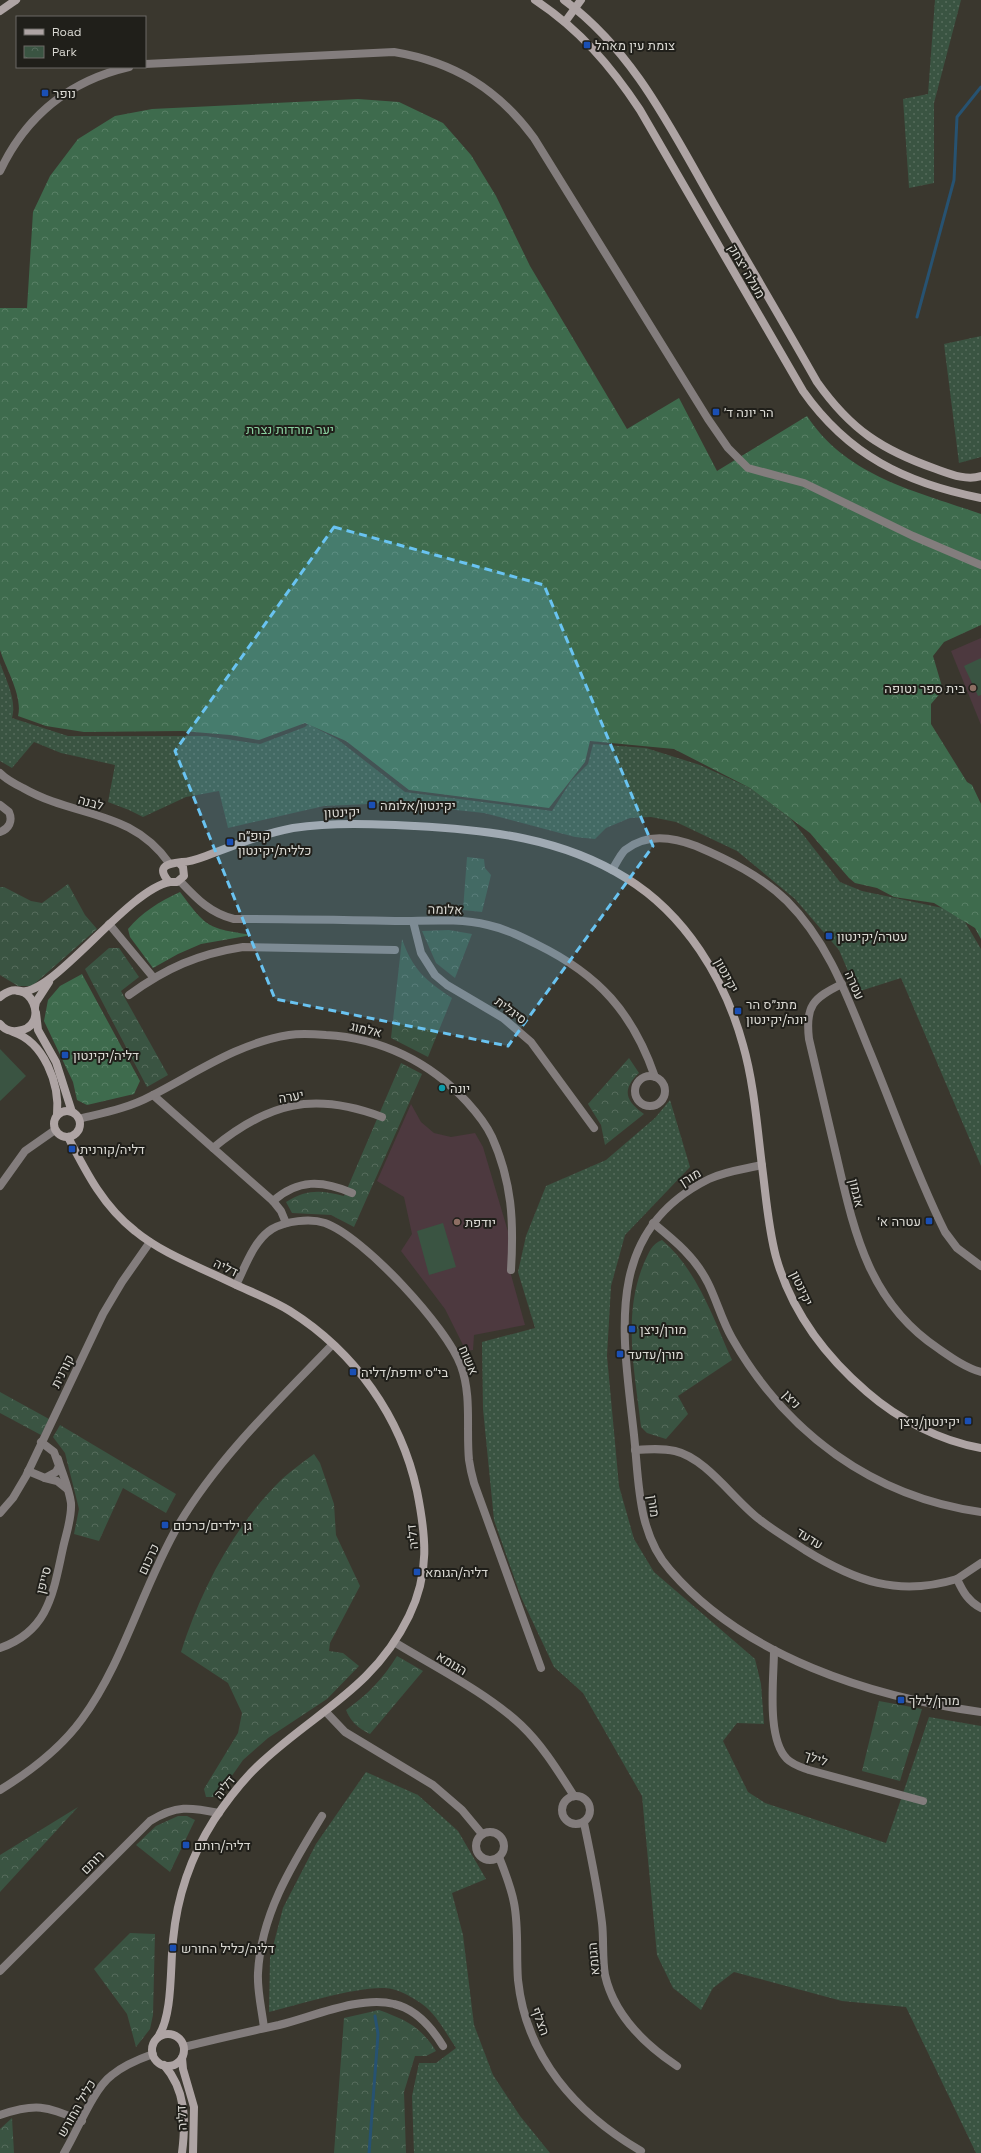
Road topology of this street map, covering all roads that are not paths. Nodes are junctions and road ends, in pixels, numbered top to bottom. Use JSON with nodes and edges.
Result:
{"nodes":[{"id":1,"x":16,"y":0,"type":"edge"},
{"id":2,"x":535,"y":0,"type":"edge"},
{"id":3,"x":564,"y":0,"type":"edge"},
{"id":4,"x":581,"y":0,"type":"edge"},
{"id":5,"x":575,"y":9,"type":"junction"},
{"id":6,"x":0,"y":11,"type":"edge"},
{"id":7,"x":565,"y":22,"type":"junction"},
{"id":8,"x":146,"y":64,"type":"edge"},
{"id":9,"x":125,"y":68,"type":"edge"},
{"id":10,"x":0,"y":171,"type":"edge"},
{"id":11,"x":981,"y":476,"type":"edge"},
{"id":12,"x":981,"y":498,"type":"edge"},
{"id":13,"x":981,"y":565,"type":"edge"},
{"id":14,"x":0,"y":773,"type":"edge"},
{"id":15,"x":0,"y":805,"type":"edge"},
{"id":16,"x":0,"y":832,"type":"edge"},
{"id":17,"x":201,"y":858,"type":"junction"},
{"id":18,"x":169,"y":863,"type":"junction"},
{"id":19,"x":179,"y":863,"type":"junction"},
{"id":20,"x":612,"y":870,"type":"junction"},
{"id":21,"x":164,"y":871,"type":"junction"},
{"id":22,"x":184,"y":872,"type":"junction"},
{"id":23,"x":180,"y":881,"type":"junction"},
{"id":24,"x":170,"y":882,"type":"junction"},
{"id":25,"x":145,"y":894,"type":"junction"},
{"id":26,"x":412,"y":921,"type":"junction"},
{"id":27,"x":109,"y":924,"type":"junction"},
{"id":28,"x":395,"y":950,"type":"dead end"},
{"id":29,"x":52,"y":977,"type":"junction"},
{"id":30,"x":153,"y":977,"type":"junction"},
{"id":31,"x":842,"y":984,"type":"junction"},
{"id":32,"x":0,"y":989,"type":"edge"},
{"id":33,"x":15,"y":991,"type":"junction"},
{"id":34,"x":129,"y":995,"type":"dead end"},
{"id":35,"x":0,"y":997,"type":"edge"},
{"id":36,"x":36,"y":1010,"type":"junction"},
{"id":37,"x":0,"y":1024,"type":"edge"},
{"id":38,"x":13,"y":1032,"type":"junction"},
{"id":39,"x":655,"y":1076,"type":"dead end"},
{"id":40,"x":153,"y":1095,"type":"junction"},
{"id":41,"x":72,"y":1112,"type":"junction"},
{"id":42,"x":57,"y":1114,"type":"junction"},
{"id":43,"x":382,"y":1117,"type":"dead end"},
{"id":44,"x":79,"y":1120,"type":"junction"},
{"id":45,"x":594,"y":1128,"type":"dead end"},
{"id":46,"x":55,"y":1130,"type":"junction"},
{"id":47,"x":68,"y":1137,"type":"junction"},
{"id":48,"x":212,"y":1148,"type":"junction"},
{"id":49,"x":762,"y":1166,"type":"junction"},
{"id":50,"x":0,"y":1186,"type":"edge"},
{"id":51,"x":352,"y":1193,"type":"dead end"},
{"id":52,"x":273,"y":1201,"type":"junction"},
{"id":53,"x":286,"y":1223,"type":"junction"},
{"id":54,"x":653,"y":1223,"type":"junction"},
{"id":55,"x":150,"y":1242,"type":"junction"},
{"id":56,"x":981,"y":1266,"type":"edge"},
{"id":57,"x":511,"y":1270,"type":"dead end"},
{"id":58,"x":236,"y":1285,"type":"junction"},
{"id":59,"x":332,"y":1344,"type":"junction"},
{"id":60,"x":981,"y":1372,"type":"edge"},
{"id":61,"x":41,"y":1442,"type":"junction"},
{"id":62,"x":981,"y":1448,"type":"edge"},
{"id":63,"x":635,"y":1450,"type":"junction"},
{"id":64,"x":58,"y":1459,"type":"junction"},
{"id":65,"x":28,"y":1471,"type":"junction"},
{"id":66,"x":45,"y":1478,"type":"junction"},
{"id":67,"x":69,"y":1496,"type":"junction"},
{"id":68,"x":981,"y":1512,"type":"edge"},
{"id":69,"x":0,"y":1513,"type":"edge"},
{"id":70,"x":981,"y":1563,"type":"edge"},
{"id":71,"x":956,"y":1579,"type":"junction"},
{"id":72,"x":981,"y":1608,"type":"edge"},
{"id":73,"x":394,"y":1642,"type":"junction"},
{"id":74,"x":0,"y":1648,"type":"edge"},
{"id":75,"x":774,"y":1650,"type":"junction"},
{"id":76,"x":541,"y":1668,"type":"dead end"},
{"id":77,"x":326,"y":1712,"type":"junction"},
{"id":78,"x":981,"y":1712,"type":"edge"},
{"id":79,"x":0,"y":1790,"type":"edge"},
{"id":80,"x":574,"y":1796,"type":"junction"},
{"id":81,"x":923,"y":1801,"type":"dead end"},
{"id":82,"x":219,"y":1813,"type":"junction"},
{"id":83,"x":322,"y":1816,"type":"dead end"},
{"id":84,"x":584,"y":1823,"type":"junction"},
{"id":85,"x":482,"y":1834,"type":"junction"},
{"id":86,"x":499,"y":1857,"type":"junction"},
{"id":87,"x":0,"y":1971,"type":"edge"},
{"id":88,"x":167,"y":2006,"type":"junction"},
{"id":89,"x":264,"y":2028,"type":"junction"},
{"id":90,"x":174,"y":2034,"type":"junction"},
{"id":91,"x":158,"y":2037,"type":"junction"},
{"id":92,"x":184,"y":2046,"type":"junction"},
{"id":93,"x":443,"y":2046,"type":"dead end"},
{"id":94,"x":153,"y":2054,"type":"junction"},
{"id":95,"x":182,"y":2058,"type":"junction"},
{"id":96,"x":164,"y":2065,"type":"junction"},
{"id":97,"x":677,"y":2066,"type":"dead end"},
{"id":98,"x":0,"y":2115,"type":"edge"},
{"id":99,"x":82,"y":2121,"type":"junction"},
{"id":100,"x":641,"y":2151,"type":"dead end"},
{"id":101,"x":64,"y":2153,"type":"edge"},
{"id":102,"x":182,"y":2153,"type":"edge"},
{"id":103,"x":193,"y":2153,"type":"edge"}],
"edges":[{"from":1,"to":6,"type":"street"},
{"from":2,"to":7,"type":"street","name":"מעלה יצחק"},
{"from":3,"to":5,"type":"street","name":"מעלה יצחק"},
{"from":4,"to":5,"type":"street"},
{"from":5,"to":7,"type":"street"},
{"from":5,"to":11,"type":"street","name":"מעלה יצחק"},
{"from":7,"to":12,"type":"street","name":"מעלה יצחק"},
{"from":8,"to":13,"type":"street"},
{"from":9,"to":10,"type":"street"},
{"from":14,"to":18,"type":"street","name":"לבנה"},
{"from":15,"to":16,"type":"street"},
{"from":17,"to":19,"type":"street","name":"יקינטון"},
{"from":17,"to":20,"type":"street","name":"יקינטון"},
{"from":17,"to":22,"type":"street","name":"יקינטון"},
{"from":18,"to":19,"type":"street"},
{"from":18,"to":21,"type":"street"},
{"from":19,"to":22,"type":"street"},
{"from":20,"to":31,"type":"street","name":"עטרה"},
{"from":20,"to":49,"type":"street","name":"יקינטון"},
{"from":21,"to":24,"type":"street"},
{"from":21,"to":25,"type":"street"},
{"from":22,"to":23,"type":"street"},
{"from":23,"to":24,"type":"street"},
{"from":23,"to":26,"type":"street","name":"אלומה"},
{"from":24,"to":25,"type":"street"},
{"from":25,"to":27,"type":"street"},
{"from":26,"to":39,"type":"street","name":"אלומה"},
{"from":26,"to":45,"type":"street","name":"סיגלית"},
{"from":27,"to":29,"type":"street"},
{"from":27,"to":30,"type":"street"},
{"from":28,"to":30,"type":"street"},
{"from":29,"to":33,"type":"street"},
{"from":29,"to":36,"type":"street"},
{"from":30,"to":34,"type":"street"},
{"from":31,"to":56,"type":"street","name":"עטרה"},
{"from":31,"to":60,"type":"street","name":"אגמון"},
{"from":32,"to":33,"type":"street"},
{"from":33,"to":35,"type":"street"},
{"from":33,"to":36,"type":"street"},
{"from":36,"to":38,"type":"street"},
{"from":36,"to":41,"type":"street"},
{"from":37,"to":38,"type":"street"},
{"from":38,"to":42,"type":"street"},
{"from":40,"to":44,"type":"street","name":"אלמוג"},
{"from":40,"to":48,"type":"street"},
{"from":40,"to":57,"type":"street","name":"אלמוג"},
{"from":41,"to":42,"type":"street"},
{"from":41,"to":44,"type":"street"},
{"from":42,"to":46,"type":"street"},
{"from":43,"to":48,"type":"street","name":"יערה"},
{"from":44,"to":47,"type":"street"},
{"from":46,"to":47,"type":"street"},
{"from":46,"to":50,"type":"street"},
{"from":47,"to":55,"type":"street","name":"דליה"},
{"from":48,"to":52,"type":"street"},
{"from":49,"to":54,"type":"street","name":"מורן"},
{"from":49,"to":62,"type":"street","name":"יקינטון"},
{"from":51,"to":52,"type":"street"},
{"from":52,"to":53,"type":"street"},
{"from":53,"to":58,"type":"street","name":"אשוח"},
{"from":53,"to":76,"type":"street","name":"אשוח"},
{"from":54,"to":63,"type":"street","name":"מורן"},
{"from":54,"to":68,"type":"street","name":"ניצן"},
{"from":55,"to":58,"type":"street","name":"דליה"},
{"from":55,"to":61,"type":"street","name":"קורנית"},
{"from":58,"to":59,"type":"street","name":"דליה"},
{"from":59,"to":73,"type":"street","name":"דליה"},
{"from":59,"to":79,"type":"street","name":"כרכום"},
{"from":61,"to":64,"type":"street","name":"סייפן"},
{"from":61,"to":65,"type":"street","name":"קורנית"},
{"from":63,"to":71,"type":"street","name":"עדעד"},
{"from":63,"to":75,"type":"street","name":"מורן"},
{"from":64,"to":66,"type":"street"},
{"from":64,"to":67,"type":"street","name":"סייפן"},
{"from":65,"to":66,"type":"street"},
{"from":65,"to":69,"type":"street","name":"קורנית"},
{"from":66,"to":67,"type":"street"},
{"from":67,"to":74,"type":"street","name":"סייפן"},
{"from":70,"to":71,"type":"street","name":"עדעד"},
{"from":71,"to":72,"type":"street"},
{"from":73,"to":77,"type":"street","name":"דליה"},
{"from":73,"to":80,"type":"street","name":"הגומא"},
{"from":75,"to":78,"type":"street","name":"מורן"},
{"from":75,"to":81,"type":"street","name":"לילך"},
{"from":77,"to":82,"type":"street","name":"דליה"},
{"from":77,"to":85,"type":"street"},
{"from":80,"to":84,"type":"street"},
{"from":80,"to":84,"type":"street"},
{"from":82,"to":87,"type":"street","name":"רותם"},
{"from":82,"to":88,"type":"street","name":"דליה"},
{"from":83,"to":89,"type":"street"},
{"from":84,"to":97,"type":"street","name":"הגומא"},
{"from":85,"to":86,"type":"street"},
{"from":85,"to":86,"type":"street"},
{"from":86,"to":100,"type":"street","name":"הצלף"},
{"from":88,"to":90,"type":"street","name":"דליה"},
{"from":88,"to":91,"type":"street","name":"דליה"},
{"from":89,"to":92,"type":"street"},
{"from":89,"to":93,"type":"street"},
{"from":90,"to":91,"type":"street"},
{"from":90,"to":92,"type":"street"},
{"from":91,"to":94,"type":"street"},
{"from":92,"to":95,"type":"street"},
{"from":94,"to":96,"type":"street"},
{"from":94,"to":99,"type":"street","name":"כליל החורש"},
{"from":95,"to":96,"type":"street"},
{"from":95,"to":103,"type":"street","name":"דליה"},
{"from":96,"to":102,"type":"street","name":"דליה"},
{"from":98,"to":99,"type":"street"},
{"from":99,"to":101,"type":"street","name":"כליל החורש"}]}
